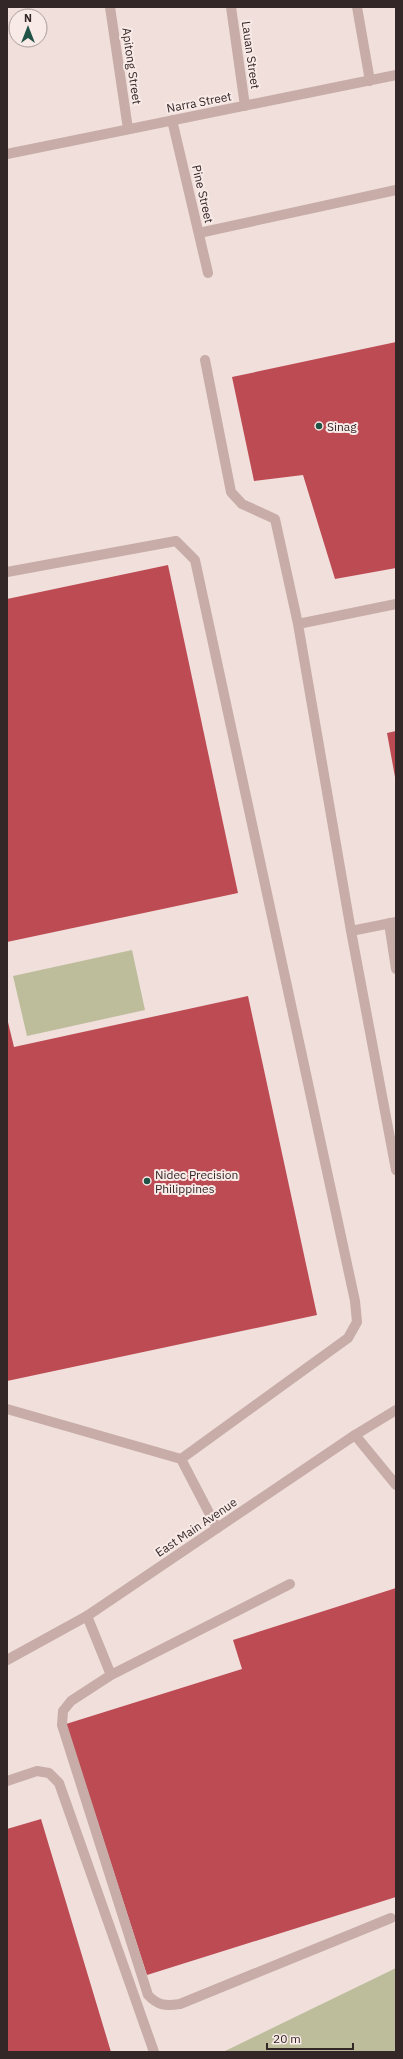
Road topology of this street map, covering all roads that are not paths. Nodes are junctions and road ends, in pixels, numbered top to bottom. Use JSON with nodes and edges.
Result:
{"nodes":[{"id":1,"x":110,"y":7,"type":"edge"},
{"id":2,"x":231,"y":7,"type":"edge"},
{"id":3,"x":357,"y":7,"type":"edge"},
{"id":4,"x":396,"y":75,"type":"edge"},
{"id":5,"x":370,"y":80,"type":"junction"},
{"id":6,"x":245,"y":106,"type":"junction"},
{"id":7,"x":172,"y":120,"type":"junction"},
{"id":8,"x":128,"y":129,"type":"junction"},
{"id":9,"x":7,"y":154,"type":"edge"},
{"id":10,"x":396,"y":190,"type":"edge"},
{"id":11,"x":199,"y":233,"type":"junction"},
{"id":12,"x":208,"y":273,"type":"dead end"},
{"id":13,"x":205,"y":360,"type":"dead end"},
{"id":14,"x":7,"y":572,"type":"edge"},
{"id":15,"x":396,"y":604,"type":"edge"},
{"id":16,"x":298,"y":624,"type":"junction"},
{"id":17,"x":393,"y":922,"type":"edge"},
{"id":18,"x":351,"y":931,"type":"junction"},
{"id":19,"x":396,"y":969,"type":"edge"},
{"id":20,"x":396,"y":1170,"type":"edge"},
{"id":21,"x":7,"y":1409,"type":"edge"},
{"id":22,"x":396,"y":1410,"type":"edge"},
{"id":23,"x":355,"y":1434,"type":"junction"},
{"id":24,"x":182,"y":1459,"type":"junction"},
{"id":25,"x":396,"y":1485,"type":"edge"},
{"id":26,"x":217,"y":1528,"type":"junction"},
{"id":27,"x":290,"y":1584,"type":"dead end"},
{"id":28,"x":87,"y":1616,"type":"junction"},
{"id":29,"x":7,"y":1660,"type":"edge"},
{"id":30,"x":111,"y":1675,"type":"junction"},
{"id":31,"x":7,"y":1781,"type":"edge"},
{"id":32,"x":391,"y":1918,"type":"dead end"},
{"id":33,"x":154,"y":2052,"type":"edge"}],
"edges":[{"from":1,"to":8,"type":"street","name":"Apitong Street"},
{"from":2,"to":6,"type":"street","name":"Lauan Street"},
{"from":3,"to":5,"type":"street"},
{"from":4,"to":5,"type":"street","name":"Narra Street"},
{"from":5,"to":6,"type":"street","name":"Narra Street"},
{"from":6,"to":7,"type":"street","name":"Narra Street"},
{"from":7,"to":8,"type":"street","name":"Narra Street"},
{"from":7,"to":11,"type":"street","name":"Pine Street"},
{"from":8,"to":9,"type":"street","name":"Narra Street"},
{"from":10,"to":11,"type":"street"},
{"from":11,"to":12,"type":"street","name":"Pine Street"},
{"from":13,"to":16,"type":"street"},
{"from":14,"to":24,"type":"street"},
{"from":15,"to":16,"type":"street"},
{"from":16,"to":18,"type":"street"},
{"from":17,"to":18,"type":"street"},
{"from":17,"to":19,"type":"street"},
{"from":18,"to":20,"type":"street"},
{"from":21,"to":24,"type":"street"},
{"from":22,"to":23,"type":"street","name":"East Main Avenue"},
{"from":23,"to":25,"type":"street"},
{"from":23,"to":26,"type":"street","name":"East Main Avenue"},
{"from":24,"to":26,"type":"street"},
{"from":26,"to":28,"type":"street","name":"East Main Avenue"},
{"from":27,"to":30,"type":"street"},
{"from":28,"to":29,"type":"street","name":"East Main Avenue"},
{"from":28,"to":30,"type":"street"},
{"from":30,"to":32,"type":"street"},
{"from":31,"to":33,"type":"street"}]}
